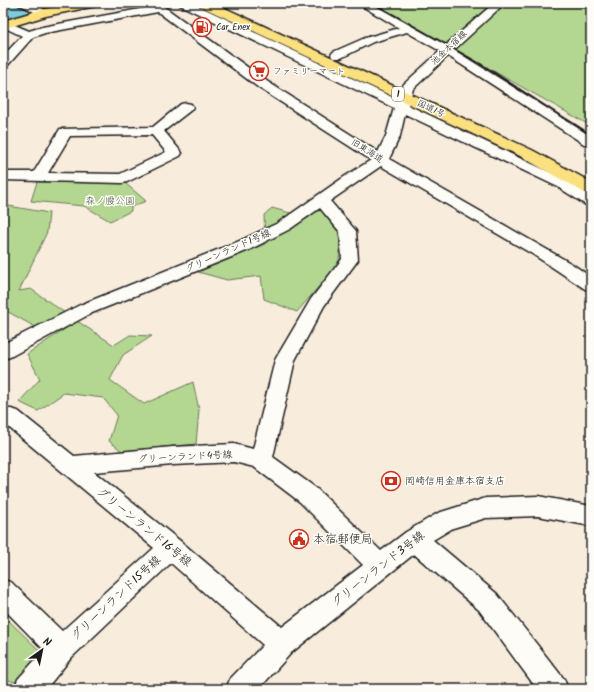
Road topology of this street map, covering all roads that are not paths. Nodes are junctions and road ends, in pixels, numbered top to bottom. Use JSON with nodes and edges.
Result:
{"nodes":[{"id":1,"x":92,"y":3,"type":"edge"},
{"id":2,"x":184,"y":3,"type":"edge"},
{"id":3,"x":362,"y":3,"type":"edge"},
{"id":4,"x":500,"y":3,"type":"edge"},
{"id":5,"x":27,"y":4,"type":"edge"},
{"id":6,"x":156,"y":6,"type":"edge"},
{"id":7,"x":214,"y":8,"type":"edge"},
{"id":8,"x":44,"y":13,"type":"junction"},
{"id":9,"x":4,"y":24,"type":"edge"},
{"id":10,"x":407,"y":29,"type":"junction"},
{"id":11,"x":29,"y":35,"type":"junction"},
{"id":12,"x":276,"y":47,"type":"junction"},
{"id":13,"x":297,"y":47,"type":"junction"},
{"id":14,"x":447,"y":50,"type":"junction"},
{"id":15,"x":337,"y":55,"type":"junction"},
{"id":16,"x":3,"y":63,"type":"edge"},
{"id":17,"x":404,"y":97,"type":"junction"},
{"id":18,"x":186,"y":108,"type":"dead end"},
{"id":19,"x":156,"y":131,"type":"junction"},
{"id":20,"x":590,"y":141,"type":"edge"},
{"id":21,"x":381,"y":160,"type":"junction"},
{"id":22,"x":560,"y":163,"type":"junction"},
{"id":23,"x":3,"y":176,"type":"edge"},
{"id":24,"x":38,"y":178,"type":"junction"},
{"id":25,"x":563,"y":184,"type":"junction"},
{"id":26,"x":591,"y":188,"type":"edge"},
{"id":27,"x":321,"y":200,"type":"junction"},
{"id":28,"x":591,"y":202,"type":"edge"},
{"id":29,"x":591,"y":285,"type":"edge"},
{"id":30,"x":3,"y":352,"type":"edge"},
{"id":31,"x":3,"y":417,"type":"edge"},
{"id":32,"x":261,"y":460,"type":"junction"},
{"id":33,"x":68,"y":465,"type":"junction"},
{"id":34,"x":591,"y":516,"type":"edge"},
{"id":35,"x":414,"y":539,"type":"junction"},
{"id":36,"x":171,"y":548,"type":"junction"},
{"id":37,"x":380,"y":567,"type":"junction"},
{"id":38,"x":3,"y":591,"type":"edge"},
{"id":39,"x":282,"y":644,"type":"junction"},
{"id":40,"x":62,"y":649,"type":"junction"},
{"id":41,"x":28,"y":689,"type":"edge"},
{"id":42,"x":240,"y":689,"type":"edge"},
{"id":43,"x":554,"y":689,"type":"edge"}],
"edges":[{"from":1,"to":8,"type":"highway"},
{"from":2,"to":7,"type":"street"},
{"from":3,"to":10,"type":"street"},
{"from":4,"to":14,"type":"street","name":"池金本宿線"},
{"from":5,"to":8,"type":"street"},
{"from":6,"to":11,"type":"street"},
{"from":6,"to":21,"type":"street","name":"旧東海道"},
{"from":7,"to":12,"type":"street"},
{"from":7,"to":13,"type":"highway","name":"国道1号","number":"1"},
{"from":7,"to":15,"type":"highway","name":"国道1号","number":"1"},
{"from":8,"to":9,"type":"highway"},
{"from":9,"to":11,"type":"street"},
{"from":10,"to":14,"type":"street"},
{"from":10,"to":15,"type":"street"},
{"from":11,"to":16,"type":"street"},
{"from":12,"to":13,"type":"street"},
{"from":12,"to":17,"type":"street"},
{"from":13,"to":17,"type":"highway","name":"国道1号","number":"1"},
{"from":14,"to":17,"type":"street","name":"池金本宿線"},
{"from":14,"to":20,"type":"street"},
{"from":15,"to":17,"type":"highway","name":"国道1号","number":"1"},
{"from":17,"to":21,"type":"street"},
{"from":17,"to":22,"type":"highway","name":"国道1号","number":"1"},
{"from":17,"to":25,"type":"street"},
{"from":18,"to":19,"type":"street"},
{"from":19,"to":24,"type":"street"},
{"from":19,"to":24,"type":"street"},
{"from":21,"to":27,"type":"street","name":"グリーンランド1号線"},
{"from":21,"to":29,"type":"street","name":"旧東海道"},
{"from":22,"to":25,"type":"street"},
{"from":22,"to":26,"type":"highway","name":"国道1号","number":"1"},
{"from":23,"to":24,"type":"street"},
{"from":25,"to":28,"type":"street"},
{"from":27,"to":30,"type":"street","name":"グリーンランド1号線"},
{"from":27,"to":32,"type":"street"},
{"from":31,"to":33,"type":"street","name":"グリーンランド16号線"},
{"from":32,"to":33,"type":"street","name":"グリーンランド4号線"},
{"from":32,"to":37,"type":"street","name":"グリーンランド4号線"},
{"from":33,"to":36,"type":"street","name":"グリーンランド16号線"},
{"from":34,"to":35,"type":"street","name":"グリーンランド3号線"},
{"from":35,"to":37,"type":"street","name":"グリーンランド3号線"},
{"from":35,"to":43,"type":"street"},
{"from":36,"to":39,"type":"street","name":"グリーンランド16号線"},
{"from":36,"to":40,"type":"street","name":"グリーンランド15号線"},
{"from":37,"to":39,"type":"street","name":"グリーンランド3号線"},
{"from":38,"to":40,"type":"street"},
{"from":39,"to":42,"type":"street","name":"グリーンランド3号線"},
{"from":40,"to":41,"type":"street","name":"グリーンランド15号線"}]}
